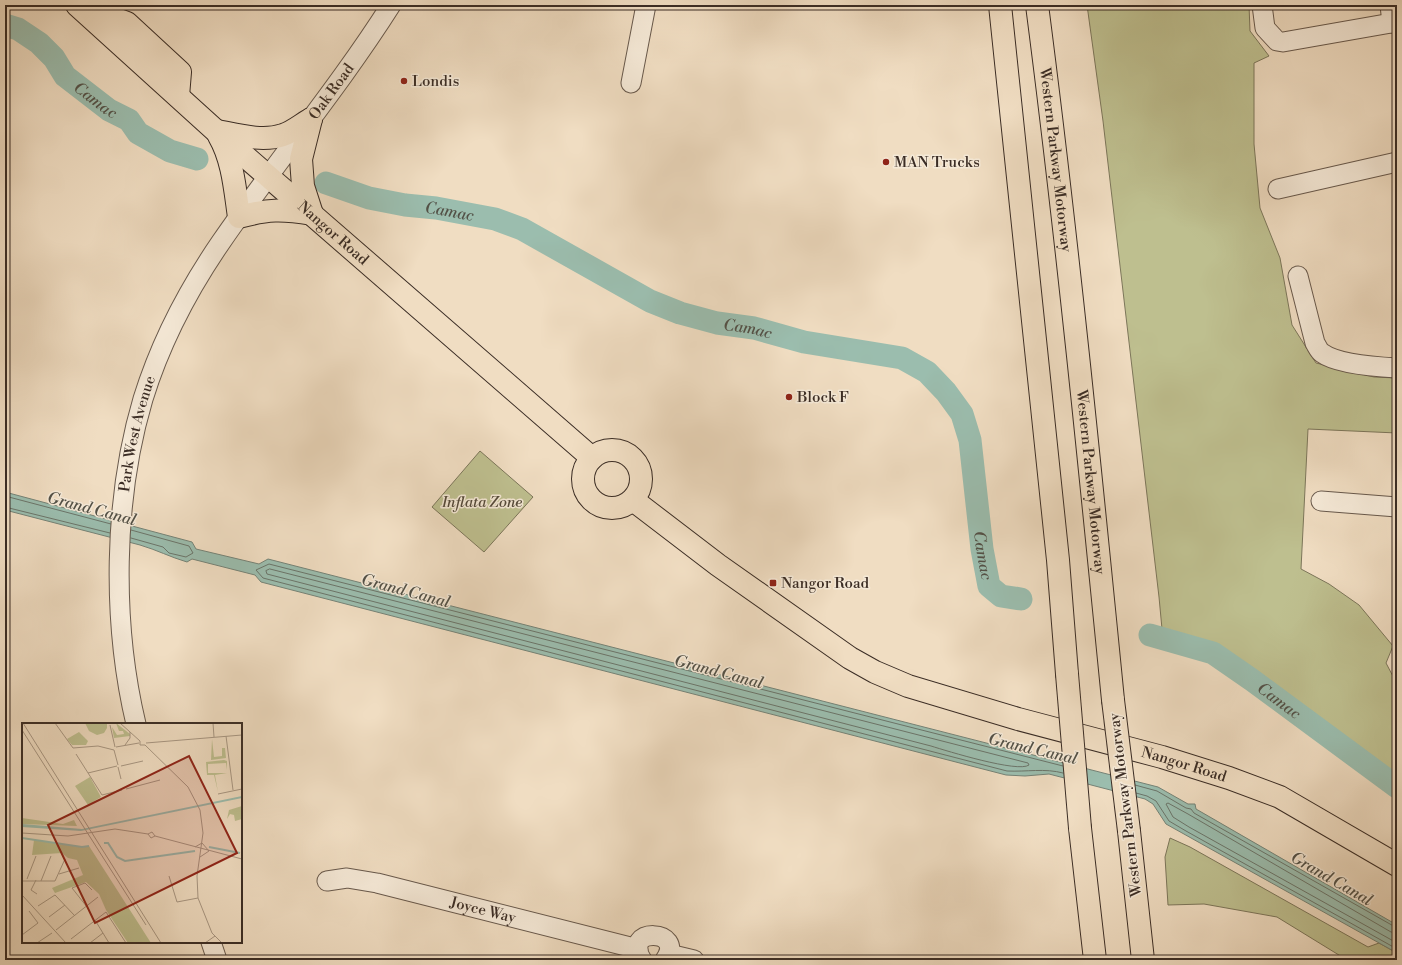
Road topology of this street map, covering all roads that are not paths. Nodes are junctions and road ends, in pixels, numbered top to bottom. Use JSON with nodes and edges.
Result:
{"nodes":[{"id":1,"x":78,"y":5,"type":"edge"},
{"id":2,"x":391,"y":5,"type":"edge"},
{"id":3,"x":646,"y":5,"type":"edge"},
{"id":4,"x":1000,"y":5,"type":"edge"},
{"id":5,"x":1036,"y":5,"type":"edge"},
{"id":6,"x":1262,"y":5,"type":"edge"},
{"id":7,"x":1393,"y":17,"type":"edge"},
{"id":8,"x":631,"y":83,"type":"dead end"},
{"id":9,"x":311,"y":119,"type":"junction"},
{"id":10,"x":216,"y":130,"type":"junction"},
{"id":11,"x":1397,"y":162,"type":"edge"},
{"id":12,"x":268,"y":175,"type":"junction"},
{"id":13,"x":1278,"y":189,"type":"dead end"},
{"id":14,"x":312,"y":214,"type":"junction"},
{"id":15,"x":239,"y":217,"type":"junction"},
{"id":16,"x":1298,"y":276,"type":"dead end"},
{"id":17,"x":1397,"y":368,"type":"edge"},
{"id":18,"x":592,"y":458,"type":"junction"},
{"id":19,"x":633,"y":500,"type":"junction"},
{"id":20,"x":1322,"y":501,"type":"dead end"},
{"id":21,"x":1397,"y":508,"type":"edge"},
{"id":22,"x":136,"y":723,"type":"edge"},
{"id":23,"x":1397,"y":865,"type":"edge"},
{"id":24,"x":327,"y":881,"type":"dead end"},
{"id":25,"x":211,"y":943,"type":"edge"},
{"id":26,"x":640,"y":957,"type":"edge"},
{"id":27,"x":667,"y":957,"type":"edge"},
{"id":28,"x":217,"y":960,"type":"edge"},
{"id":29,"x":694,"y":960,"type":"edge"},
{"id":30,"x":1095,"y":960,"type":"edge"},
{"id":31,"x":1143,"y":960,"type":"edge"}],
"edges":[{"from":1,"to":10,"type":"main road","name":"Nangor Road"},
{"from":2,"to":9,"type":"street","name":"Oak Road"},
{"from":3,"to":8,"type":"street"},
{"from":4,"to":30,"type":"main road","bridge":true},
{"from":5,"to":31,"type":"main road","name":"Western Parkway Motorway","bridge":true},
{"from":6,"to":7,"type":"street"},
{"from":9,"to":10,"type":"main road"},
{"from":9,"to":12,"type":"street","name":"Oak Road"},
{"from":9,"to":14,"type":"main road"},
{"from":10,"to":12,"type":"main road","name":"Nangor Road"},
{"from":10,"to":15,"type":"main road"},
{"from":11,"to":13,"type":"street"},
{"from":12,"to":14,"type":"main road","name":"Nangor Road"},
{"from":12,"to":15,"type":"street","name":"Park West Avenue"},
{"from":14,"to":15,"type":"main road"},
{"from":14,"to":18,"type":"main road","name":"Nangor Road"},
{"from":15,"to":22,"type":"street","name":"Park West Avenue"},
{"from":16,"to":17,"type":"street"},
{"from":18,"to":19,"type":"main road"},
{"from":18,"to":19,"type":"main road"},
{"from":19,"to":23,"type":"main road","name":"Nangor Road"},
{"from":20,"to":21,"type":"street"},
{"from":24,"to":26,"type":"street","name":"Joyce Way"},
{"from":25,"to":28,"type":"street"},
{"from":26,"to":27,"type":"street"},
{"from":27,"to":29,"type":"street"}]}
